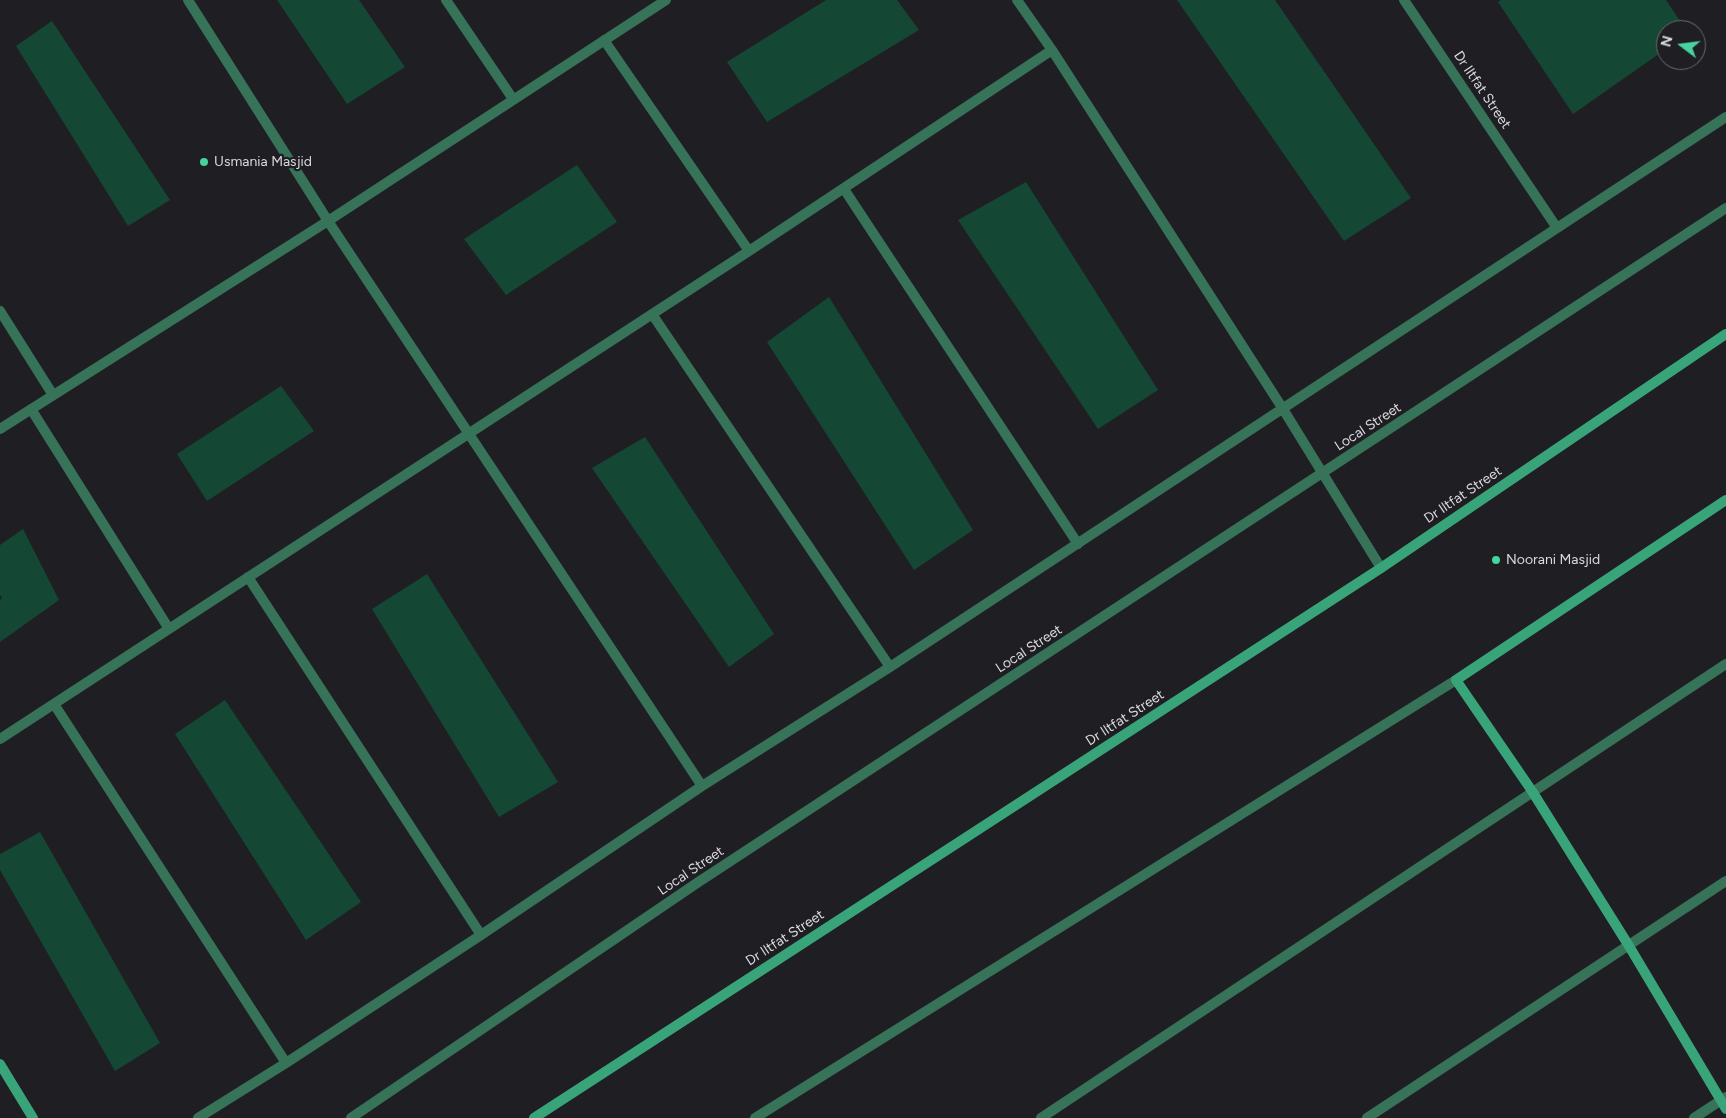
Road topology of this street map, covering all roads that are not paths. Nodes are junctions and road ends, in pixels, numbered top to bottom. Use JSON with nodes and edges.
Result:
{"nodes":[{"id":1,"x":188,"y":0,"type":"edge"},
{"id":2,"x":446,"y":0,"type":"edge"},
{"id":3,"x":666,"y":0,"type":"edge"},
{"id":4,"x":1017,"y":0,"type":"edge"},
{"id":5,"x":1404,"y":0,"type":"edge"},
{"id":6,"x":604,"y":40,"type":"junction"},
{"id":7,"x":1052,"y":50,"type":"junction"},
{"id":8,"x":513,"y":99,"type":"junction"},
{"id":9,"x":1726,"y":117,"type":"edge"},
{"id":10,"x":844,"y":189,"type":"junction"},
{"id":11,"x":1726,"y":208,"type":"edge"},
{"id":12,"x":328,"y":220,"type":"junction"},
{"id":13,"x":1558,"y":228,"type":"junction"},
{"id":14,"x":749,"y":251,"type":"junction"},
{"id":15,"x":0,"y":311,"type":"edge"},
{"id":16,"x":652,"y":314,"type":"junction"},
{"id":17,"x":1726,"y":334,"type":"edge"},
{"id":18,"x":53,"y":395,"type":"junction"},
{"id":19,"x":31,"y":409,"type":"junction"},
{"id":20,"x":1283,"y":409,"type":"junction"},
{"id":21,"x":0,"y":429,"type":"edge"},
{"id":22,"x":468,"y":434,"type":"junction"},
{"id":23,"x":1323,"y":474,"type":"junction"},
{"id":24,"x":1726,"y":500,"type":"edge"},
{"id":25,"x":1078,"y":544,"type":"junction"},
{"id":26,"x":1381,"y":568,"type":"junction"},
{"id":27,"x":248,"y":577,"type":"junction"},
{"id":28,"x":169,"y":629,"type":"junction"},
{"id":29,"x":1726,"y":664,"type":"edge"},
{"id":30,"x":890,"y":667,"type":"junction"},
{"id":31,"x":1456,"y":680,"type":"junction"},
{"id":32,"x":54,"y":704,"type":"junction"},
{"id":33,"x":0,"y":739,"type":"edge"},
{"id":34,"x":702,"y":786,"type":"junction"},
{"id":35,"x":1532,"y":791,"type":"junction"},
{"id":36,"x":1726,"y":881,"type":"edge"},
{"id":37,"x":481,"y":935,"type":"junction"},
{"id":38,"x":1629,"y":946,"type":"junction"},
{"id":39,"x":286,"y":1063,"type":"junction"},
{"id":40,"x":0,"y":1064,"type":"edge"},
{"id":41,"x":1724,"y":1102,"type":"edge"},
{"id":42,"x":33,"y":1118,"type":"edge"},
{"id":43,"x":198,"y":1118,"type":"edge"},
{"id":44,"x":351,"y":1118,"type":"edge"},
{"id":45,"x":534,"y":1118,"type":"edge"},
{"id":46,"x":755,"y":1118,"type":"edge"},
{"id":47,"x":1041,"y":1118,"type":"edge"},
{"id":48,"x":1367,"y":1118,"type":"edge"},
{"id":49,"x":1694,"y":1118,"type":"edge"}],
"edges":[{"from":1,"to":12,"type":"street"},
{"from":2,"to":8,"type":"street"},
{"from":3,"to":6,"type":"street"},
{"from":4,"to":7,"type":"street"},
{"from":5,"to":13,"type":"street","name":"Dr Iltfat Street"},
{"from":6,"to":8,"type":"street"},
{"from":6,"to":14,"type":"street"},
{"from":7,"to":10,"type":"street"},
{"from":7,"to":20,"type":"street"},
{"from":8,"to":12,"type":"street"},
{"from":9,"to":13,"type":"street"},
{"from":10,"to":14,"type":"street"},
{"from":10,"to":25,"type":"street"},
{"from":11,"to":23,"type":"street","name":"Local Street"},
{"from":12,"to":18,"type":"street"},
{"from":12,"to":22,"type":"street"},
{"from":13,"to":20,"type":"street"},
{"from":14,"to":16,"type":"street"},
{"from":15,"to":18,"type":"street"},
{"from":16,"to":22,"type":"street"},
{"from":16,"to":30,"type":"street"},
{"from":17,"to":26,"type":"street","name":"Dr Iltfat Street"},
{"from":18,"to":19,"type":"street"},
{"from":19,"to":21,"type":"street"},
{"from":19,"to":28,"type":"street"},
{"from":20,"to":23,"type":"street"},
{"from":20,"to":25,"type":"street"},
{"from":22,"to":27,"type":"street"},
{"from":22,"to":34,"type":"street"},
{"from":23,"to":26,"type":"street"},
{"from":23,"to":44,"type":"street","name":"Local Street"},
{"from":24,"to":31,"type":"street"},
{"from":25,"to":30,"type":"street"},
{"from":26,"to":45,"type":"street","name":"Dr Iltfat Street"},
{"from":27,"to":28,"type":"street"},
{"from":27,"to":37,"type":"street"},
{"from":28,"to":32,"type":"street"},
{"from":29,"to":35,"type":"street"},
{"from":30,"to":34,"type":"street"},
{"from":31,"to":35,"type":"street"},
{"from":31,"to":46,"type":"street"},
{"from":32,"to":33,"type":"street"},
{"from":32,"to":39,"type":"street"},
{"from":34,"to":37,"type":"street"},
{"from":35,"to":38,"type":"street"},
{"from":35,"to":47,"type":"street"},
{"from":36,"to":38,"type":"street"},
{"from":37,"to":39,"type":"street"},
{"from":38,"to":41,"type":"street"},
{"from":38,"to":48,"type":"street"},
{"from":39,"to":43,"type":"street"},
{"from":40,"to":42,"type":"street"},
{"from":41,"to":49,"type":"street"}]}
